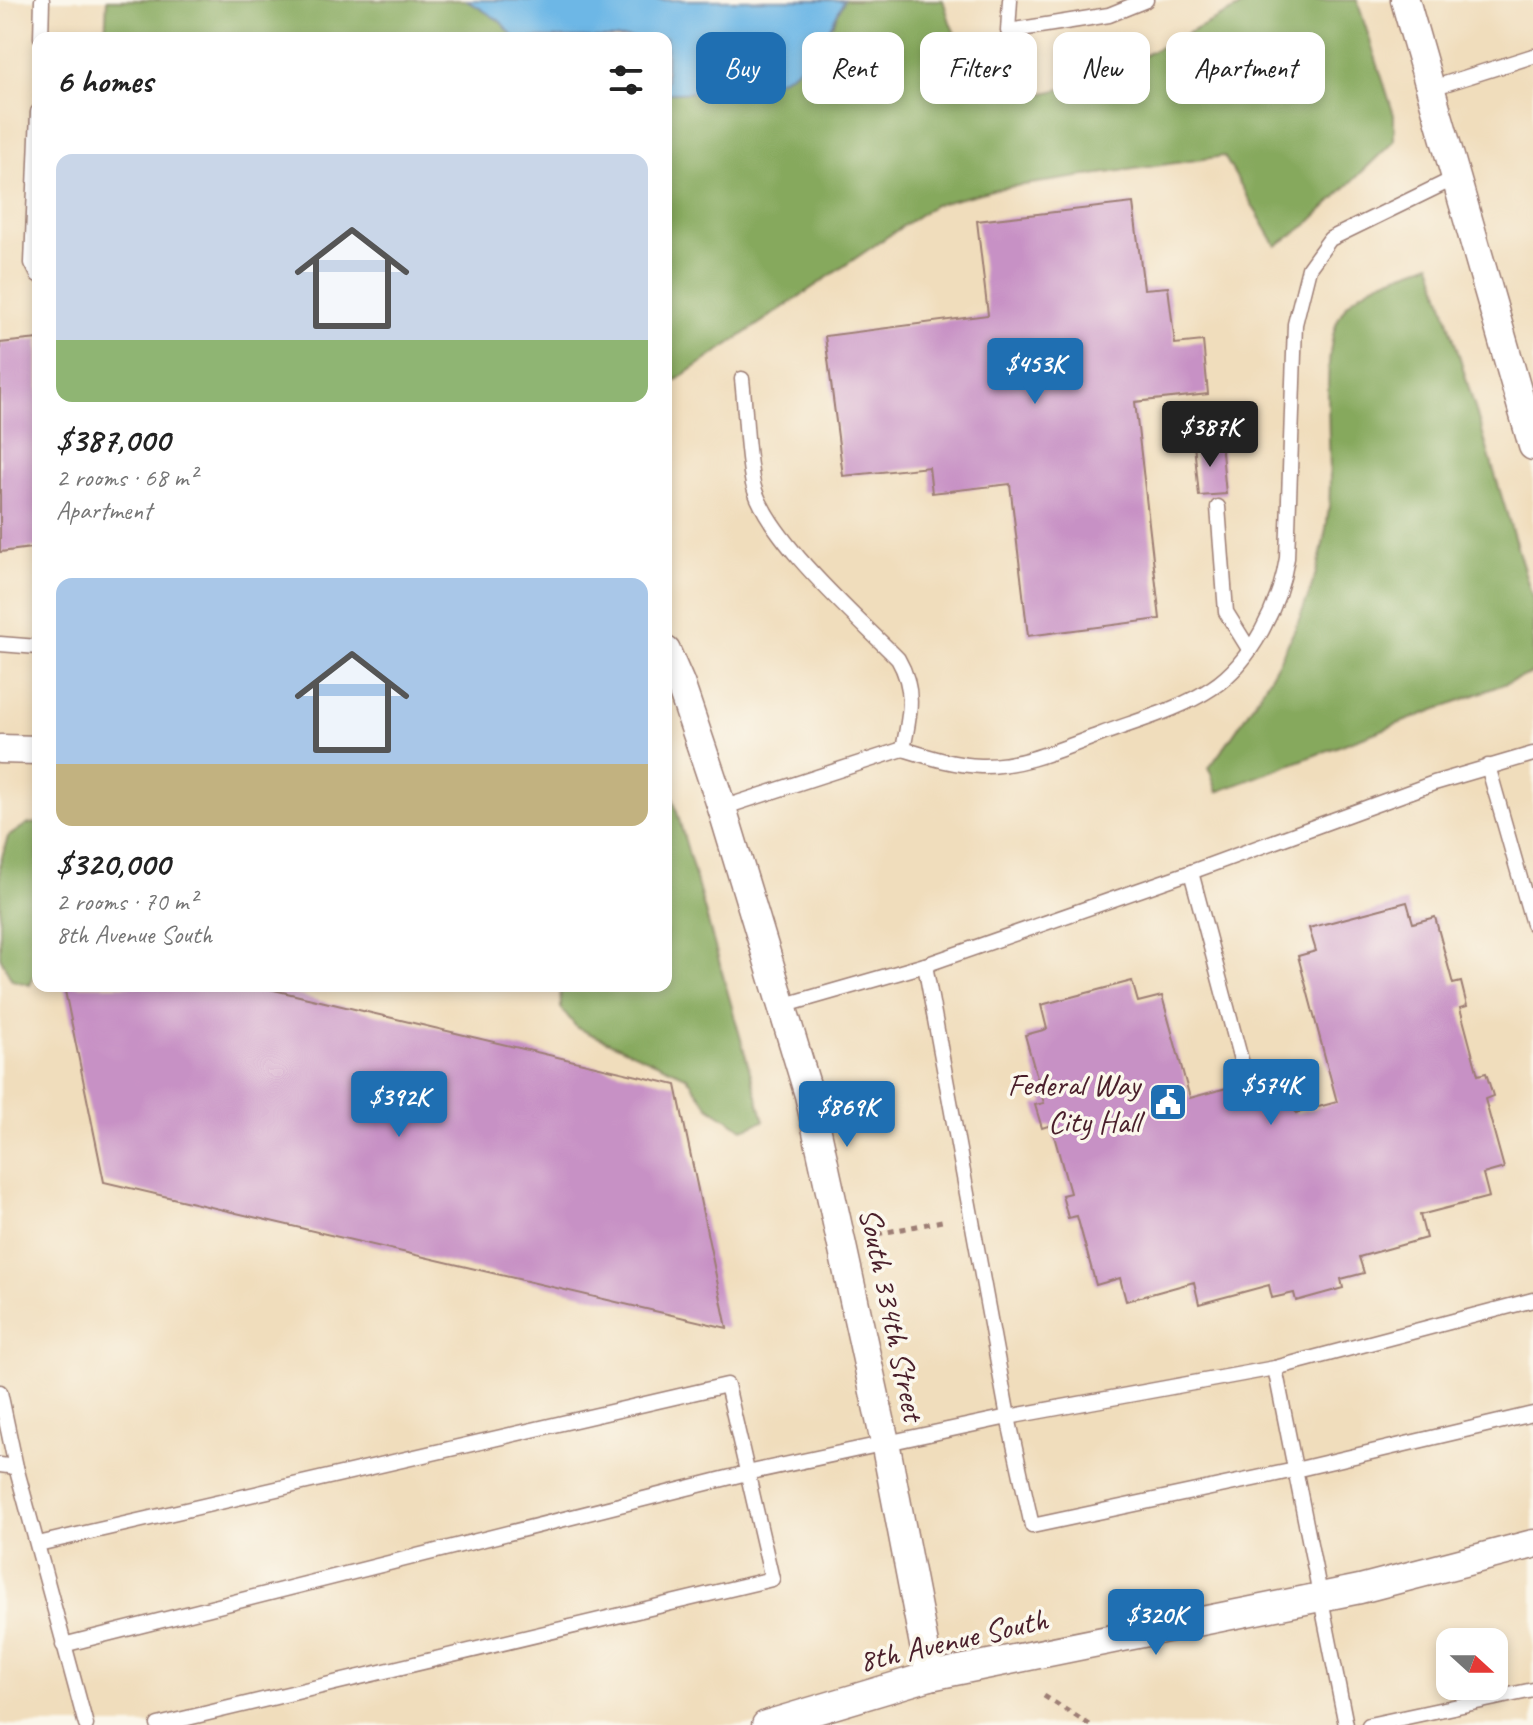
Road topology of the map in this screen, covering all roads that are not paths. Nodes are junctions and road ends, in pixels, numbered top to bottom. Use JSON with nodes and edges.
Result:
{"nodes":[{"id":1,"x":42,"y":0,"type":"edge"},
{"id":2,"x":1010,"y":0,"type":"edge"},
{"id":3,"x":1146,"y":0,"type":"edge"},
{"id":4,"x":1405,"y":0,"type":"edge"},
{"id":5,"x":41,"y":32,"type":"edge"},
{"id":6,"x":1533,"y":56,"type":"edge"},
{"id":7,"x":1432,"y":88,"type":"junction"},
{"id":8,"x":1455,"y":178,"type":"junction"},
{"id":9,"x":742,"y":379,"type":"dead end"},
{"id":10,"x":1533,"y":446,"type":"edge"},
{"id":11,"x":1218,"y":507,"type":"dead end"},
{"id":12,"x":0,"y":644,"type":"edge"},
{"id":13,"x":32,"y":647,"type":"edge"},
{"id":14,"x":1249,"y":649,"type":"junction"},
{"id":15,"x":672,"y":665,"type":"edge"},
{"id":16,"x":0,"y":749,"type":"edge"},
{"id":17,"x":903,"y":749,"type":"junction"},
{"id":18,"x":32,"y":750,"type":"edge"},
{"id":19,"x":1533,"y":754,"type":"edge"},
{"id":20,"x":1488,"y":766,"type":"junction"},
{"id":21,"x":722,"y":808,"type":"junction"},
{"id":22,"x":1191,"y":872,"type":"junction"},
{"id":23,"x":1533,"y":924,"type":"edge"},
{"id":24,"x":925,"y":965,"type":"junction"},
{"id":25,"x":782,"y":1006,"type":"junction"},
{"id":26,"x":1245,"y":1075,"type":"dead end"},
{"id":27,"x":1533,"y":1300,"type":"edge"},
{"id":28,"x":1275,"y":1368,"type":"junction"},
{"id":29,"x":0,"y":1392,"type":"edge"},
{"id":30,"x":1533,"y":1414,"type":"edge"},
{"id":31,"x":1008,"y":1417,"type":"junction"},
{"id":32,"x":885,"y":1442,"type":"junction"},
{"id":33,"x":0,"y":1465,"type":"edge"},
{"id":34,"x":16,"y":1467,"type":"junction"},
{"id":35,"x":1295,"y":1470,"type":"junction"},
{"id":36,"x":747,"y":1473,"type":"junction"},
{"id":37,"x":38,"y":1544,"type":"junction"},
{"id":38,"x":1533,"y":1544,"type":"edge"},
{"id":39,"x":1320,"y":1597,"type":"junction"},
{"id":40,"x":63,"y":1645,"type":"junction"},
{"id":41,"x":930,"y":1676,"type":"junction"},
{"id":42,"x":1533,"y":1690,"type":"edge"},
{"id":43,"x":86,"y":1725,"type":"edge"},
{"id":44,"x":158,"y":1725,"type":"edge"},
{"id":45,"x":766,"y":1725,"type":"edge"},
{"id":46,"x":1346,"y":1725,"type":"edge"},
{"id":47,"x":1369,"y":1725,"type":"edge"}],
"edges":[{"from":1,"to":5,"type":"lane"},
{"from":2,"to":3,"type":"lane"},
{"from":4,"to":7,"type":"street"},
{"from":6,"to":7,"type":"lane"},
{"from":7,"to":8,"type":"street"},
{"from":8,"to":10,"type":"street"},
{"from":8,"to":14,"type":"lane"},
{"from":9,"to":17,"type":"lane"},
{"from":11,"to":14,"type":"lane"},
{"from":12,"to":13,"type":"lane"},
{"from":14,"to":17,"type":"lane"},
{"from":15,"to":21,"type":"street","name":"South 334th Street"},
{"from":16,"to":18,"type":"street"},
{"from":17,"to":21,"type":"lane"},
{"from":19,"to":20,"type":"lane"},
{"from":20,"to":22,"type":"lane"},
{"from":20,"to":23,"type":"lane"},
{"from":21,"to":25,"type":"street","name":"South 334th Street"},
{"from":22,"to":24,"type":"lane"},
{"from":22,"to":26,"type":"lane"},
{"from":24,"to":25,"type":"lane"},
{"from":24,"to":31,"type":"lane"},
{"from":25,"to":32,"type":"street","name":"South 334th Street"},
{"from":27,"to":28,"type":"lane"},
{"from":28,"to":31,"type":"lane"},
{"from":28,"to":35,"type":"lane"},
{"from":29,"to":34,"type":"lane"},
{"from":30,"to":35,"type":"lane"},
{"from":31,"to":32,"type":"lane"},
{"from":31,"to":35,"type":"lane"},
{"from":32,"to":36,"type":"lane"},
{"from":32,"to":41,"type":"street","name":"South 334th Street"},
{"from":33,"to":34,"type":"lane"},
{"from":34,"to":37,"type":"lane"},
{"from":35,"to":39,"type":"lane"},
{"from":36,"to":37,"type":"lane"},
{"from":36,"to":40,"type":"lane"},
{"from":36,"to":44,"type":"lane"},
{"from":37,"to":40,"type":"lane"},
{"from":38,"to":39,"type":"street","name":"8th Avenue South"},
{"from":39,"to":41,"type":"street","name":"8th Avenue South"},
{"from":39,"to":46,"type":"lane"},
{"from":40,"to":43,"type":"lane"},
{"from":41,"to":45,"type":"street","name":"8th Avenue South"},
{"from":42,"to":47,"type":"lane"}]}
